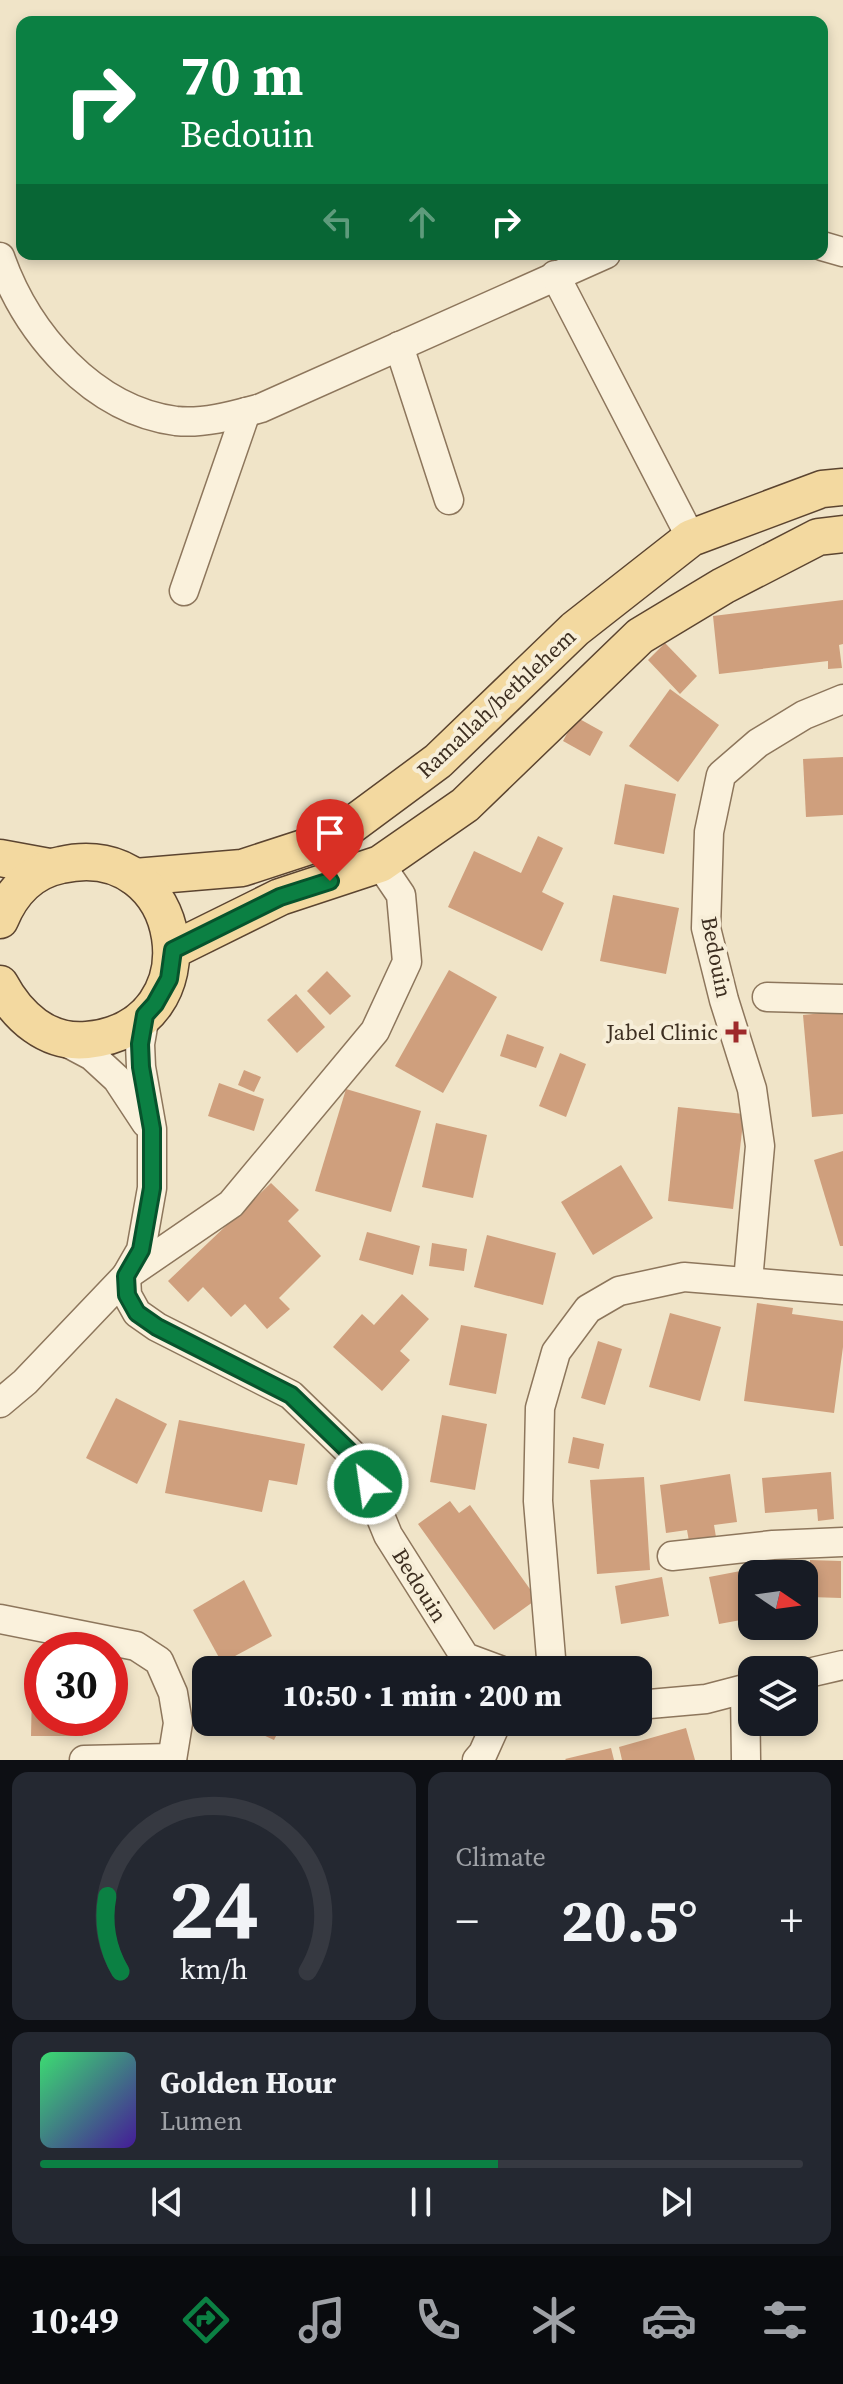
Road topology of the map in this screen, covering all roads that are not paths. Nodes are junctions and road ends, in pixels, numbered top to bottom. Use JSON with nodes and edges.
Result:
{"nodes":[{"id":1,"x":0,"y":257,"type":"edge"},
{"id":2,"x":591,"y":260,"type":"edge"},
{"id":3,"x":555,"y":275,"type":"junction"},
{"id":4,"x":399,"y":346,"type":"junction"},
{"id":5,"x":246,"y":412,"type":"junction"},
{"id":6,"x":843,"y":487,"type":"edge"},
{"id":7,"x":449,"y":500,"type":"dead end"},
{"id":8,"x":843,"y":534,"type":"edge"},
{"id":9,"x":691,"y":538,"type":"junction"},
{"id":10,"x":184,"y":591,"type":"dead end"},
{"id":11,"x":843,"y":699,"type":"edge"},
{"id":12,"x":0,"y":858,"type":"edge"},
{"id":13,"x":380,"y":864,"type":"junction"},
{"id":14,"x":49,"y":867,"type":"junction"},
{"id":15,"x":135,"y":877,"type":"junction"},
{"id":16,"x":0,"y":920,"type":"edge"},
{"id":17,"x":173,"y":950,"type":"junction"},
{"id":18,"x":0,"y":984,"type":"edge"},
{"id":19,"x":767,"y":997,"type":"dead end"},
{"id":20,"x":843,"y":999,"type":"edge"},
{"id":21,"x":145,"y":1015,"type":"junction"},
{"id":22,"x":55,"y":1036,"type":"junction"},
{"id":23,"x":152,"y":1129,"type":"junction"},
{"id":24,"x":126,"y":1276,"type":"junction"},
{"id":25,"x":748,"y":1281,"type":"junction"},
{"id":26,"x":843,"y":1290,"type":"edge"},
{"id":27,"x":0,"y":1403,"type":"edge"},
{"id":28,"x":843,"y":1542,"type":"edge"},
{"id":29,"x":672,"y":1556,"type":"dead end"},
{"id":30,"x":0,"y":1619,"type":"edge"},
{"id":31,"x":464,"y":1656,"type":"edge"},
{"id":32,"x":551,"y":1656,"type":"edge"},
{"id":33,"x":843,"y":1665,"type":"edge"},
{"id":34,"x":818,"y":1671,"type":"edge"},
{"id":35,"x":738,"y":1691,"type":"edge"},
{"id":36,"x":652,"y":1704,"type":"edge"},
{"id":37,"x":491,"y":1736,"type":"edge"},
{"id":38,"x":747,"y":1736,"type":"edge"},
{"id":39,"x":172,"y":1759,"type":"edge"},
{"id":40,"x":84,"y":1760,"type":"edge"},
{"id":41,"x":477,"y":1760,"type":"edge"},
{"id":42,"x":746,"y":1760,"type":"edge"}],
"edges":[{"from":1,"to":5,"type":"street"},
{"from":2,"to":3,"type":"street"},
{"from":3,"to":4,"type":"street"},
{"from":3,"to":9,"type":"street"},
{"from":4,"to":5,"type":"street"},
{"from":4,"to":7,"type":"street"},
{"from":5,"to":10,"type":"street"},
{"from":6,"to":9,"type":"main road","name":"Ramallah/bethlehem"},
{"from":8,"to":13,"type":"main road"},
{"from":9,"to":15,"type":"main road","name":"Ramallah/bethlehem"},
{"from":11,"to":25,"type":"street","name":"Bedouin"},
{"from":12,"to":14,"type":"main road"},
{"from":13,"to":17,"type":"main road"},
{"from":13,"to":24,"type":"street"},
{"from":14,"to":15,"type":"main road"},
{"from":14,"to":16,"type":"main road"},
{"from":15,"to":17,"type":"main road"},
{"from":17,"to":21,"type":"main road"},
{"from":18,"to":22,"type":"main road"},
{"from":19,"to":20,"type":"street"},
{"from":21,"to":22,"type":"main road"},
{"from":21,"to":23,"type":"street"},
{"from":22,"to":23,"type":"street"},
{"from":23,"to":24,"type":"street"},
{"from":24,"to":27,"type":"street"},
{"from":24,"to":31,"type":"street","name":"Bedouin"},
{"from":25,"to":26,"type":"street"},
{"from":25,"to":32,"type":"street"},
{"from":28,"to":29,"type":"street"},
{"from":30,"to":39,"type":"street"},
{"from":33,"to":34,"type":"street"},
{"from":35,"to":36,"type":"street"},
{"from":37,"to":41,"type":"street"},
{"from":38,"to":42,"type":"street"},
{"from":39,"to":40,"type":"street"}]}
